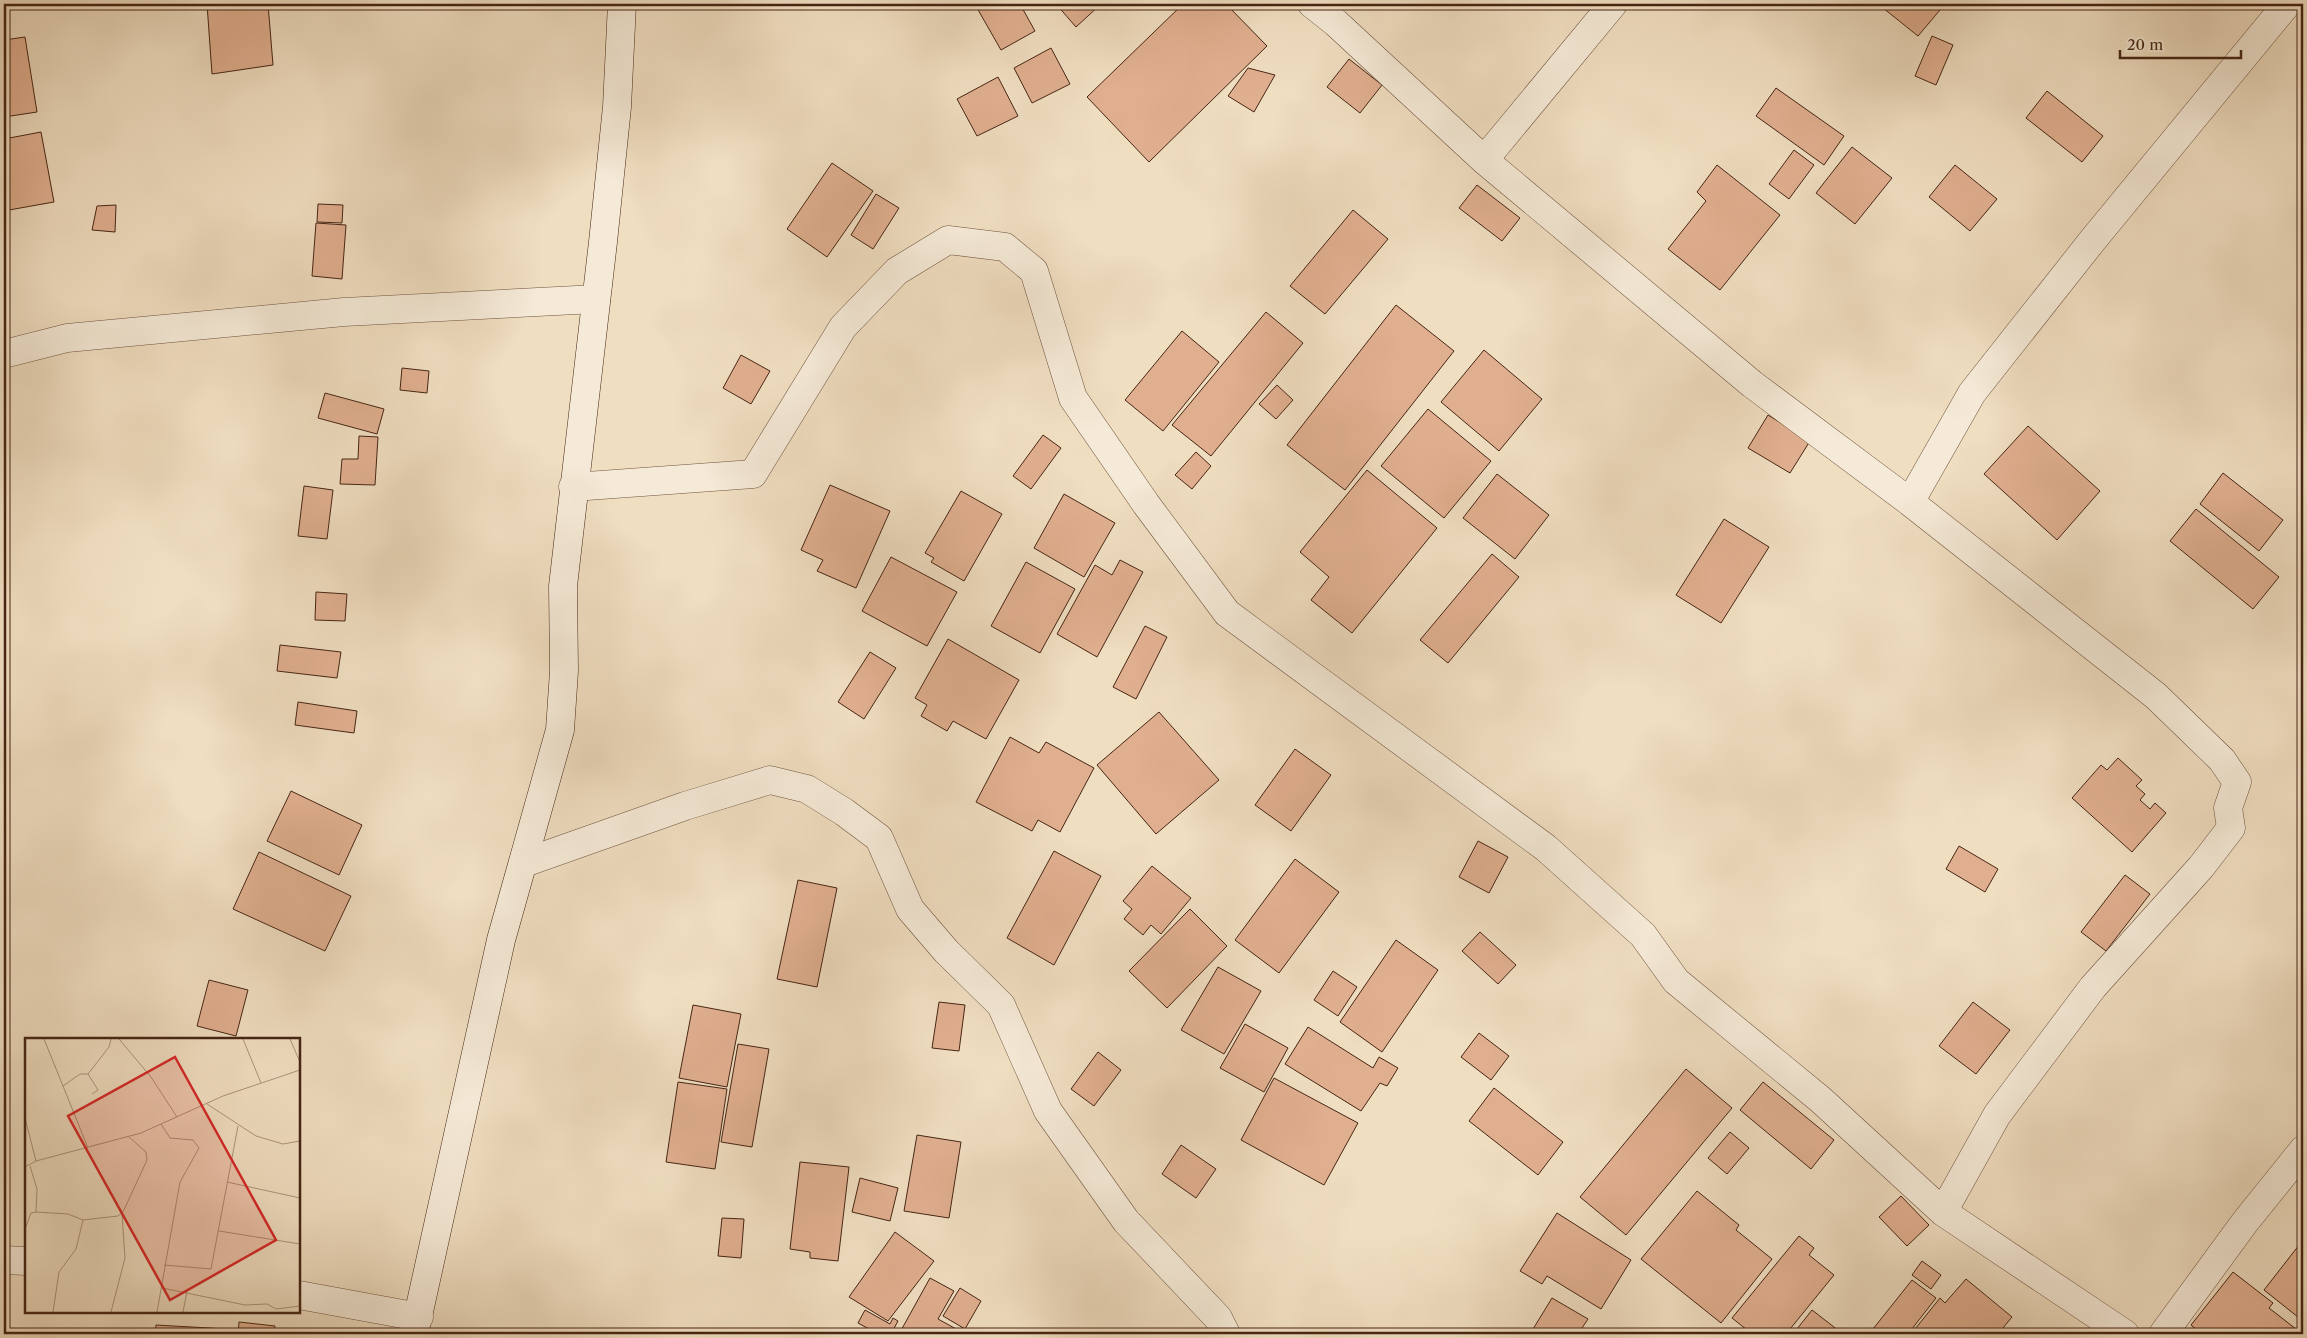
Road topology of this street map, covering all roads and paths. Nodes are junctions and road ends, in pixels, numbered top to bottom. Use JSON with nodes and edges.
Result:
{"nodes":[{"id":1,"x":622,"y":4,"type":"edge"},
{"id":2,"x":1312,"y":4,"type":"edge"},
{"id":3,"x":1614,"y":4,"type":"edge"},
{"id":4,"x":2287,"y":4,"type":"edge"},
{"id":5,"x":1484,"y":160,"type":"junction"},
{"id":6,"x":596,"y":299,"type":"junction"},
{"id":7,"x":4,"y":354,"type":"edge"},
{"id":8,"x":573,"y":487,"type":"junction"},
{"id":9,"x":1910,"y":502,"type":"junction"},
{"id":10,"x":524,"y":863,"type":"junction"},
{"id":11,"x":2303,"y":1150,"type":"edge"},
{"id":12,"x":1943,"y":1212,"type":"junction"},
{"id":13,"x":4,"y":1260,"type":"edge"},
{"id":14,"x":25,"y":1261,"type":"edge"},
{"id":15,"x":300,"y":1295,"type":"edge"},
{"id":16,"x":417,"y":1326,"type":"edge"},
{"id":17,"x":1226,"y":1334,"type":"edge"},
{"id":18,"x":2125,"y":1334,"type":"edge"},
{"id":19,"x":2163,"y":1334,"type":"edge"}],
"edges":[{"from":1,"to":6,"type":"street"},
{"from":2,"to":5,"type":"street"},
{"from":3,"to":5,"type":"street"},
{"from":4,"to":9,"type":"street"},
{"from":5,"to":9,"type":"street"},
{"from":6,"to":7,"type":"street"},
{"from":6,"to":8,"type":"street"},
{"from":8,"to":10,"type":"street"},
{"from":8,"to":12,"type":"street"},
{"from":9,"to":12,"type":"street"},
{"from":10,"to":16,"type":"street"},
{"from":10,"to":17,"type":"street"},
{"from":11,"to":19,"type":"street"},
{"from":12,"to":18,"type":"street"},
{"from":13,"to":14,"type":"street"},
{"from":15,"to":16,"type":"street"}]}
